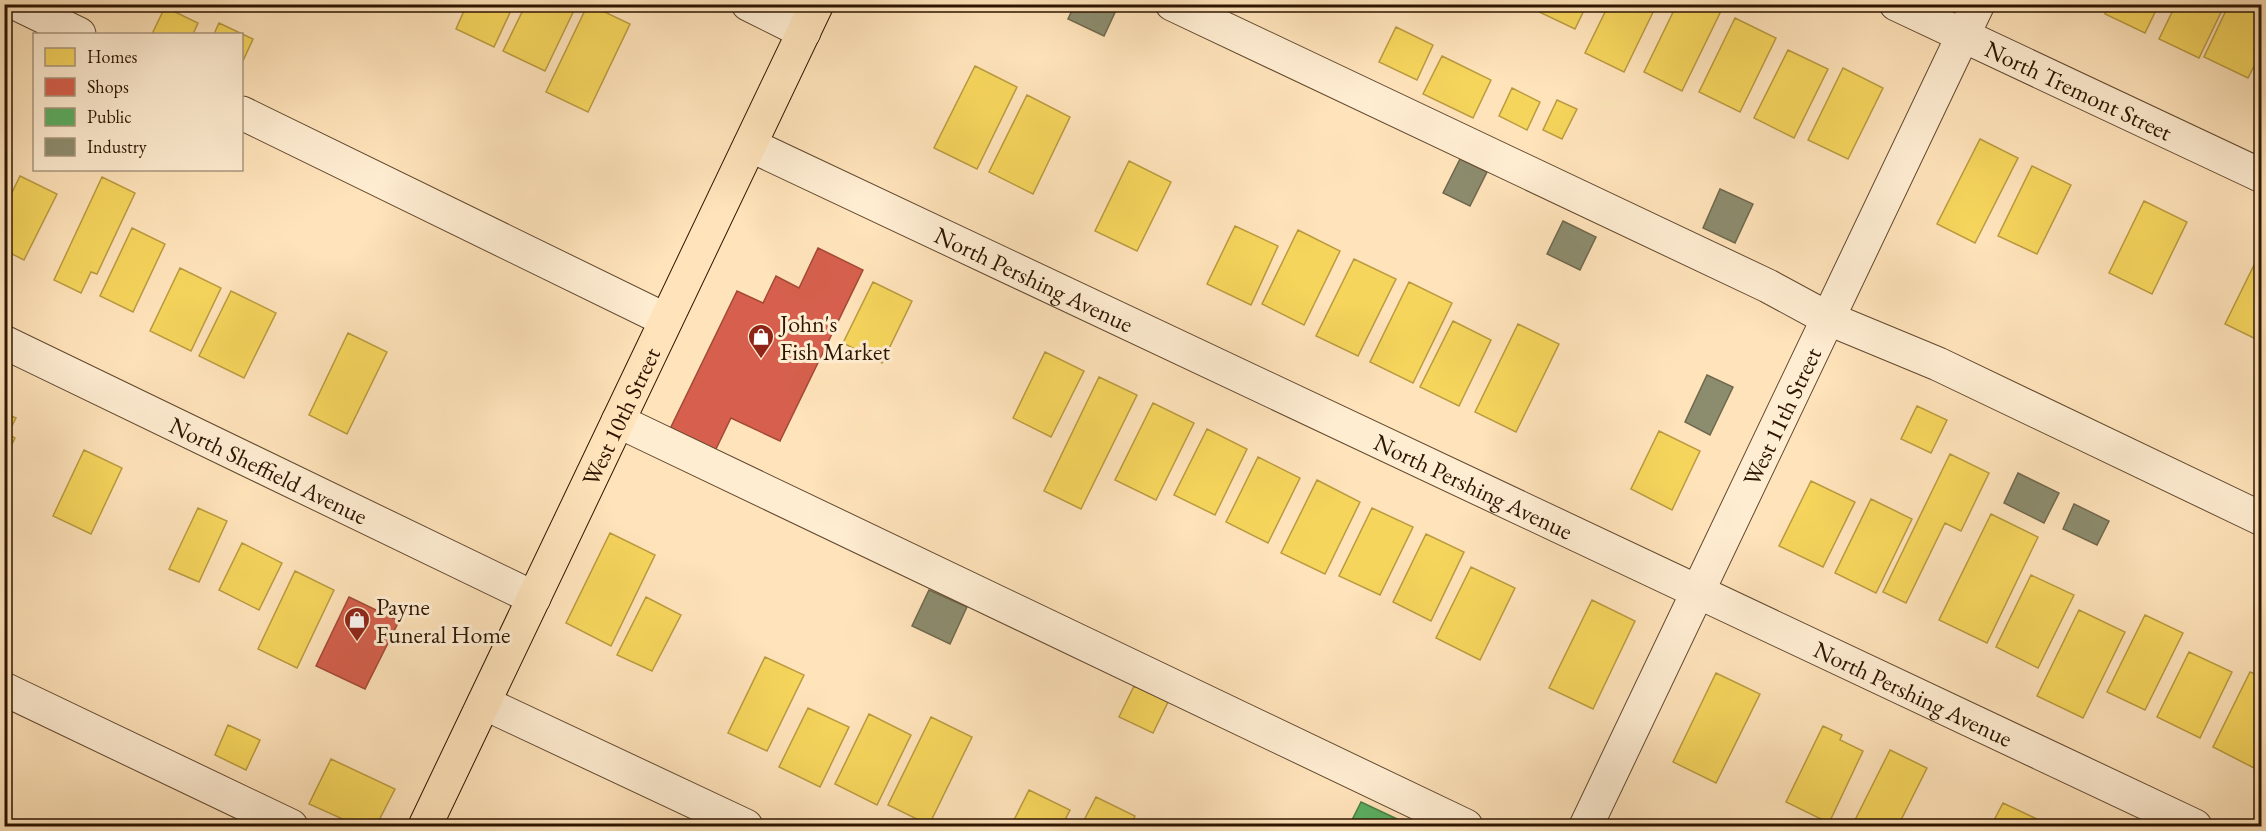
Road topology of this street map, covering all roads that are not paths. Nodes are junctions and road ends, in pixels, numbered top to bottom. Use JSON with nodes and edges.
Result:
{"nodes":[{"id":1,"x":17,"y":4,"type":"edge"},
{"id":2,"x":748,"y":4,"type":"edge"},
{"id":3,"x":1172,"y":4,"type":"edge"},
{"id":4,"x":1896,"y":4,"type":"edge"},
{"id":5,"x":1978,"y":4,"type":"edge"},
{"id":6,"x":811,"y":18,"type":"edge"},
{"id":7,"x":77,"y":33,"type":"edge"},
{"id":8,"x":1962,"y":36,"type":"junction"},
{"id":9,"x":243,"y":113,"type":"edge"},
{"id":10,"x":750,"y":145,"type":"junction"},
{"id":11,"x":2262,"y":176,"type":"edge"},
{"id":12,"x":1827,"y":318,"type":"junction"},
{"id":13,"x":666,"y":320,"type":"junction"},
{"id":14,"x":4,"y":342,"type":"edge"},
{"id":15,"x":618,"y":421,"type":"junction"},
{"id":16,"x":2262,"y":519,"type":"edge"},
{"id":17,"x":1697,"y":591,"type":"junction"},
{"id":18,"x":534,"y":598,"type":"junction"},
{"id":19,"x":4,"y":689,"type":"edge"},
{"id":20,"x":484,"y":703,"type":"junction"},
{"id":21,"x":291,"y":826,"type":"edge"},
{"id":22,"x":425,"y":826,"type":"edge"},
{"id":23,"x":746,"y":826,"type":"edge"},
{"id":24,"x":1466,"y":826,"type":"edge"},
{"id":25,"x":1586,"y":826,"type":"edge"},
{"id":26,"x":2195,"y":826,"type":"edge"}],
"edges":[{"from":1,"to":7,"type":"street"},
{"from":2,"to":6,"type":"street"},
{"from":3,"to":12,"type":"street"},
{"from":4,"to":8,"type":"street","name":"North Tremont Street"},
{"from":5,"to":8,"type":"street","name":"West 11th Street"},
{"from":6,"to":10,"type":"main road","name":"West 10th Street"},
{"from":8,"to":11,"type":"street","name":"North Tremont Street"},
{"from":8,"to":12,"type":"street","name":"West 11th Street"},
{"from":9,"to":13,"type":"street"},
{"from":10,"to":13,"type":"main road","name":"West 10th Street"},
{"from":10,"to":17,"type":"street","name":"North Pershing Avenue"},
{"from":12,"to":16,"type":"street"},
{"from":12,"to":17,"type":"street","name":"West 11th Street"},
{"from":13,"to":15,"type":"main road","name":"West 10th Street"},
{"from":14,"to":18,"type":"street","name":"North Sheffield Avenue"},
{"from":15,"to":18,"type":"main road","name":"West 10th Street"},
{"from":15,"to":24,"type":"street"},
{"from":17,"to":25,"type":"street","name":"West 11th Street"},
{"from":17,"to":26,"type":"street","name":"North Pershing Avenue"},
{"from":18,"to":20,"type":"main road","name":"West 10th Street"},
{"from":19,"to":21,"type":"street"},
{"from":20,"to":22,"type":"main road","name":"West 10th Street"},
{"from":20,"to":23,"type":"street"}]}
